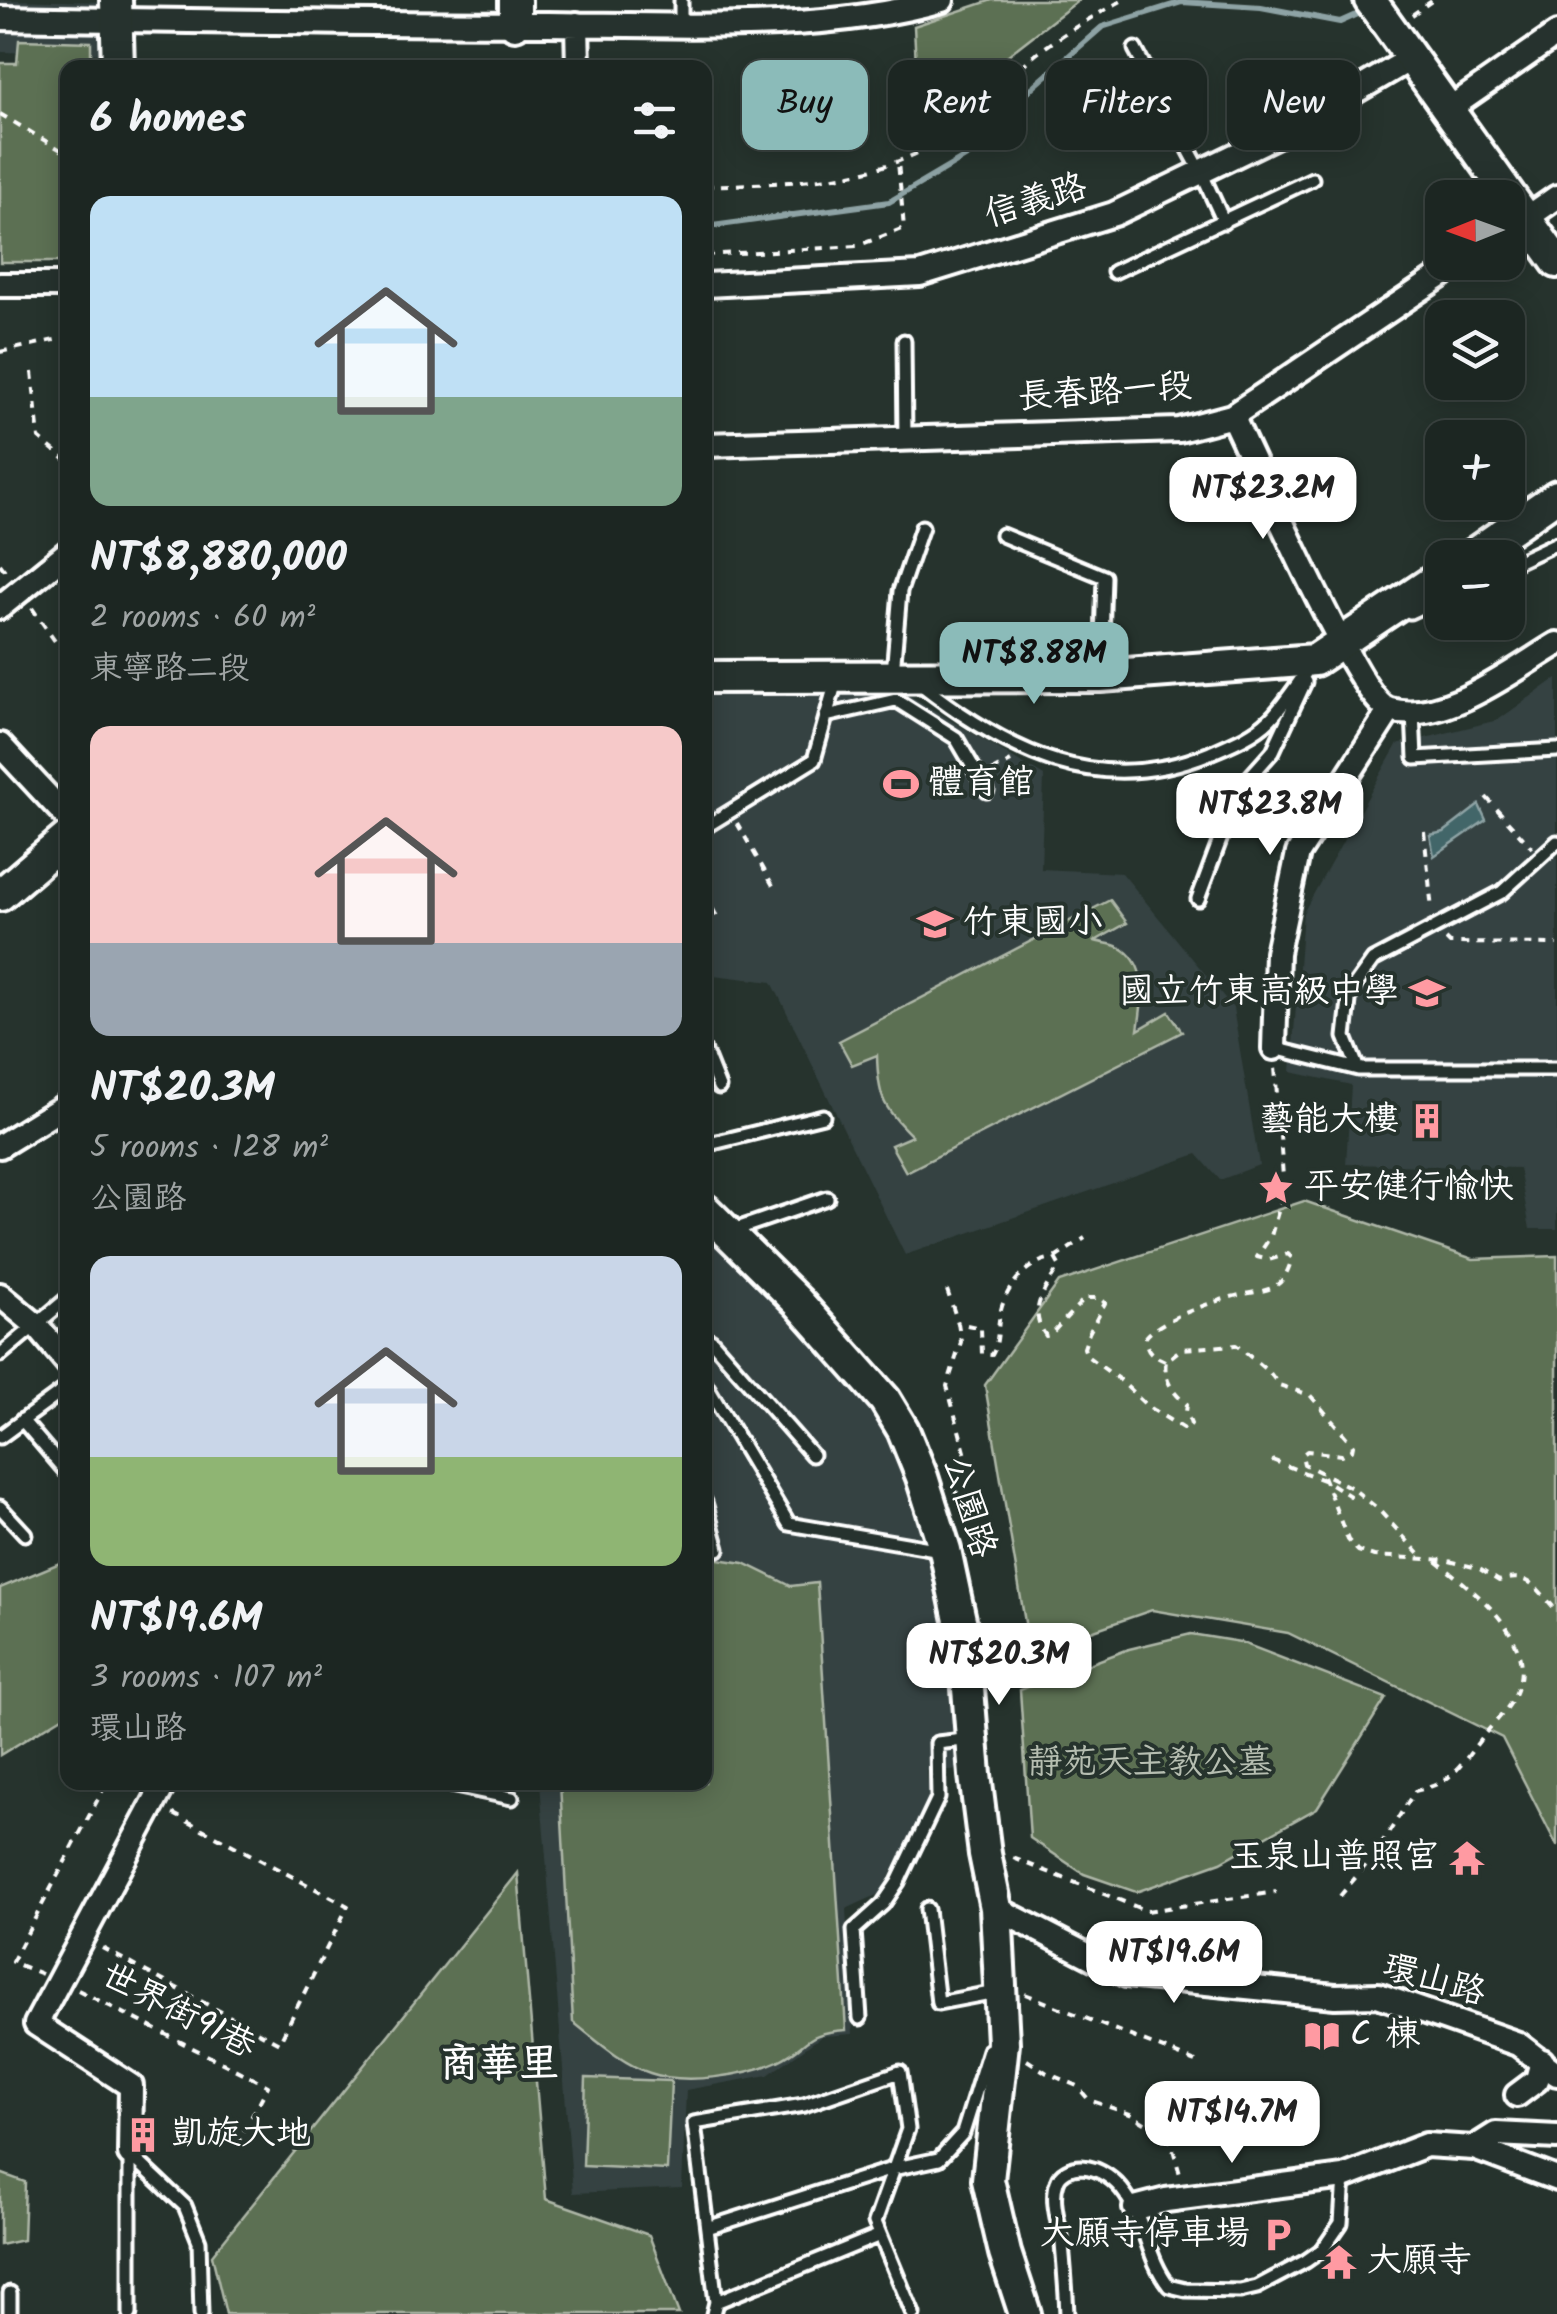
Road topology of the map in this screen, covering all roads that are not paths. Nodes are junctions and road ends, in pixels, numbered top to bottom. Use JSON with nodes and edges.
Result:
{"nodes":[{"id":1,"x":942,"y":0,"type":"edge"},
{"id":2,"x":1370,"y":0,"type":"edge"},
{"id":3,"x":116,"y":10,"type":"edge"},
{"id":4,"x":515,"y":12,"type":"edge"},
{"id":5,"x":681,"y":12,"type":"edge"},
{"id":6,"x":0,"y":18,"type":"edge"},
{"id":7,"x":577,"y":24,"type":"junction"},
{"id":8,"x":1557,"y":34,"type":"edge"},
{"id":9,"x":1135,"y":49,"type":"dead end"},
{"id":10,"x":1412,"y":58,"type":"junction"},
{"id":11,"x":118,"y":60,"type":"edge"},
{"id":12,"x":578,"y":60,"type":"edge"},
{"id":13,"x":1448,"y":110,"type":"junction"},
{"id":14,"x":1201,"y":172,"type":"junction"},
{"id":15,"x":1312,"y":179,"type":"dead end"},
{"id":16,"x":1490,"y":180,"type":"edge"},
{"id":17,"x":1557,"y":197,"type":"edge"},
{"id":18,"x":1525,"y":219,"type":"edge"},
{"id":19,"x":1224,"y":222,"type":"junction"},
{"id":20,"x":1525,"y":232,"type":"edge"},
{"id":21,"x":1557,"y":262,"type":"edge"},
{"id":22,"x":1114,"y":272,"type":"dead end"},
{"id":23,"x":1434,"y":280,"type":"edge"},
{"id":24,"x":0,"y":285,"type":"edge"},
{"id":25,"x":60,"y":285,"type":"edge"},
{"id":26,"x":712,"y":285,"type":"edge"},
{"id":27,"x":904,"y":341,"type":"dead end"},
{"id":28,"x":1232,"y":416,"type":"junction"},
{"id":29,"x":905,"y":438,"type":"junction"},
{"id":30,"x":712,"y":445,"type":"edge"},
{"id":31,"x":1557,"y":496,"type":"edge"},
{"id":32,"x":922,"y":527,"type":"dead end"},
{"id":33,"x":1002,"y":534,"type":"dead end"},
{"id":34,"x":1494,"y":540,"type":"edge"},
{"id":35,"x":1557,"y":543,"type":"edge"},
{"id":36,"x":60,"y":558,"type":"edge"},
{"id":37,"x":1525,"y":558,"type":"edge"},
{"id":38,"x":1425,"y":587,"type":"edge"},
{"id":39,"x":1425,"y":605,"type":"edge"},
{"id":40,"x":0,"y":607,"type":"edge"},
{"id":41,"x":1342,"y":644,"type":"junction"},
{"id":42,"x":1557,"y":644,"type":"edge"},
{"id":43,"x":1315,"y":660,"type":"junction"},
{"id":44,"x":1100,"y":676,"type":"junction"},
{"id":45,"x":712,"y":677,"type":"edge"},
{"id":46,"x":837,"y":677,"type":"junction"},
{"id":47,"x":902,"y":677,"type":"junction"},
{"id":48,"x":1390,"y":710,"type":"junction"},
{"id":49,"x":1414,"y":712,"type":"junction"},
{"id":50,"x":826,"y":716,"type":"junction"},
{"id":51,"x":0,"y":745,"type":"edge"},
{"id":52,"x":1557,"y":750,"type":"edge"},
{"id":53,"x":987,"y":791,"type":"dead end"},
{"id":54,"x":60,"y":809,"type":"edge"},
{"id":55,"x":712,"y":824,"type":"edge"},
{"id":56,"x":1557,"y":842,"type":"edge"},
{"id":57,"x":60,"y":844,"type":"edge"},
{"id":58,"x":0,"y":895,"type":"edge"},
{"id":59,"x":1198,"y":899,"type":"dead end"},
{"id":60,"x":1274,"y":1048,"type":"joint"},
{"id":61,"x":1358,"y":1068,"type":"junction"},
{"id":62,"x":1557,"y":1069,"type":"edge"},
{"id":63,"x":712,"y":1071,"type":"edge"},
{"id":64,"x":718,"y":1087,"type":"dead end"},
{"id":65,"x":60,"y":1109,"type":"edge"},
{"id":66,"x":823,"y":1116,"type":"dead end"},
{"id":67,"x":712,"y":1142,"type":"edge"},
{"id":68,"x":0,"y":1146,"type":"edge"},
{"id":69,"x":828,"y":1198,"type":"dead end"},
{"id":70,"x":712,"y":1217,"type":"edge"},
{"id":71,"x":727,"y":1233,"type":"junction"},
{"id":72,"x":0,"y":1294,"type":"edge"},
{"id":73,"x":60,"y":1305,"type":"edge"},
{"id":74,"x":36,"y":1326,"type":"junction"},
{"id":75,"x":712,"y":1341,"type":"edge"},
{"id":76,"x":60,"y":1354,"type":"edge"},
{"id":77,"x":0,"y":1355,"type":"edge"},
{"id":78,"x":60,"y":1393,"type":"edge"},
{"id":79,"x":712,"y":1394,"type":"edge"},
{"id":80,"x":22,"y":1420,"type":"junction"},
{"id":81,"x":0,"y":1437,"type":"edge"},
{"id":82,"x":812,"y":1455,"type":"dead end"},
{"id":83,"x":60,"y":1465,"type":"edge"},
{"id":84,"x":0,"y":1506,"type":"edge"},
{"id":85,"x":712,"y":1527,"type":"edge"},
{"id":86,"x":25,"y":1534,"type":"dead end"},
{"id":87,"x":718,"y":1548,"type":"dead end"},
{"id":88,"x":945,"y":1550,"type":"junction"},
{"id":89,"x":972,"y":1739,"type":"junction"},
{"id":90,"x":478,"y":1790,"type":"edge"},
{"id":91,"x":159,"y":1793,"type":"edge"},
{"id":92,"x":512,"y":1798,"type":"dead end"},
{"id":93,"x":996,"y":1908,"type":"junction"},
{"id":94,"x":926,"y":1909,"type":"dead end"},
{"id":95,"x":1001,"y":1989,"type":"junction"},
{"id":96,"x":860,"y":2018,"type":"dead end"},
{"id":97,"x":1550,"y":2067,"type":"edge"},
{"id":98,"x":1517,"y":2095,"type":"dead end"},
{"id":99,"x":1557,"y":2137,"type":"edge"},
{"id":100,"x":1474,"y":2148,"type":"junction"},
{"id":101,"x":130,"y":2154,"type":"junction"},
{"id":102,"x":892,"y":2170,"type":"junction"},
{"id":103,"x":1337,"y":2178,"type":"junction"},
{"id":104,"x":1557,"y":2180,"type":"edge"},
{"id":105,"x":1139,"y":2207,"type":"junction"},
{"id":106,"x":707,"y":2228,"type":"junction"},
{"id":107,"x":880,"y":2235,"type":"junction"},
{"id":108,"x":10,"y":2294,"type":"dead end"},
{"id":109,"x":715,"y":2308,"type":"edge"},
{"id":110,"x":10,"y":2314,"type":"edge"},
{"id":111,"x":130,"y":2314,"type":"edge"},
{"id":112,"x":201,"y":2314,"type":"edge"},
{"id":113,"x":913,"y":2314,"type":"edge"},
{"id":114,"x":1024,"y":2314,"type":"edge"},
{"id":115,"x":1068,"y":2314,"type":"edge"}],
"edges":[{"from":1,"to":5,"type":"street"},
{"from":2,"to":10,"type":"street"},
{"from":3,"to":4,"type":"street"},
{"from":3,"to":6,"type":"street"},
{"from":3,"to":11,"type":"street"},
{"from":4,"to":7,"type":"street"},
{"from":5,"to":7,"type":"street"},
{"from":7,"to":12,"type":"street"},
{"from":8,"to":13,"type":"street"},
{"from":9,"to":14,"type":"lane"},
{"from":10,"to":13,"type":"street"},
{"from":10,"to":14,"type":"street","name":"信義路"},
{"from":13,"to":16,"type":"street"},
{"from":14,"to":19,"type":"lane"},
{"from":14,"to":26,"type":"street","name":"信義路"},
{"from":15,"to":19,"type":"lane"},
{"from":17,"to":18,"type":"street"},
{"from":19,"to":22,"type":"lane"},
{"from":20,"to":21,"type":"street"},
{"from":23,"to":28,"type":"street","name":"長春路一段"},
{"from":24,"to":25,"type":"street"},
{"from":27,"to":29,"type":"lane"},
{"from":28,"to":29,"type":"street","name":"長春路一段"},
{"from":28,"to":41,"type":"street"},
{"from":29,"to":30,"type":"street","name":"長春路一段"},
{"from":31,"to":34,"type":"street"},
{"from":32,"to":47,"type":"lane"},
{"from":33,"to":44,"type":"lane"},
{"from":35,"to":37,"type":"lane"},
{"from":36,"to":40,"type":"street"},
{"from":38,"to":41,"type":"street"},
{"from":39,"to":41,"type":"lane"},
{"from":41,"to":43,"type":"street"},
{"from":41,"to":48,"type":"street"},
{"from":42,"to":49,"type":"street"},
{"from":43,"to":44,"type":"street"},
{"from":43,"to":47,"type":"lane"},
{"from":43,"to":59,"type":"lane"},
{"from":44,"to":47,"type":"street"},
{"from":45,"to":46,"type":"street"},
{"from":46,"to":47,"type":"street"},
{"from":46,"to":50,"type":"lane"},
{"from":48,"to":49,"type":"street"},
{"from":48,"to":60,"type":"street"},
{"from":49,"to":52,"type":"lane"},
{"from":50,"to":53,"type":"lane"},
{"from":50,"to":55,"type":"lane"},
{"from":51,"to":54,"type":"street"},
{"from":56,"to":61,"type":"lane"},
{"from":57,"to":58,"type":"street"},
{"from":60,"to":61,"type":"lane"},
{"from":61,"to":62,"type":"lane"},
{"from":63,"to":64,"type":"lane"},
{"from":65,"to":68,"type":"street"},
{"from":66,"to":67,"type":"lane"},
{"from":69,"to":71,"type":"lane"},
{"from":70,"to":71,"type":"street","name":"公園路"},
{"from":71,"to":88,"type":"street","name":"公園路"},
{"from":72,"to":74,"type":"street"},
{"from":73,"to":74,"type":"lane"},
{"from":74,"to":76,"type":"street"},
{"from":74,"to":77,"type":"lane"},
{"from":75,"to":82,"type":"lane"},
{"from":78,"to":80,"type":"lane"},
{"from":79,"to":88,"type":"lane"},
{"from":80,"to":81,"type":"lane"},
{"from":80,"to":83,"type":"lane"},
{"from":84,"to":86,"type":"lane"},
{"from":85,"to":87,"type":"lane"},
{"from":88,"to":89,"type":"street","name":"公園路"},
{"from":89,"to":93,"type":"street","name":"公園路"},
{"from":89,"to":96,"type":"lane"},
{"from":90,"to":92,"type":"lane"},
{"from":91,"to":101,"type":"street"},
{"from":93,"to":95,"type":"street","name":"公園路"},
{"from":93,"to":97,"type":"street","name":"環山路"},
{"from":94,"to":95,"type":"lane"},
{"from":95,"to":102,"type":"lane"},
{"from":95,"to":114,"type":"street","name":"公園路"},
{"from":97,"to":98,"type":"street"},
{"from":99,"to":100,"type":"street"},
{"from":100,"to":103,"type":"street"},
{"from":100,"to":104,"type":"street"},
{"from":101,"to":111,"type":"lane"},
{"from":101,"to":112,"type":"lane"},
{"from":102,"to":106,"type":"lane"},
{"from":102,"to":106,"type":"lane"},
{"from":102,"to":107,"type":"lane"},
{"from":103,"to":105,"type":"street"},
{"from":103,"to":105,"type":"lane"},
{"from":105,"to":115,"type":"lane"},
{"from":106,"to":109,"type":"lane"},
{"from":107,"to":109,"type":"lane"},
{"from":107,"to":113,"type":"lane"},
{"from":108,"to":110,"type":"lane"}]}
